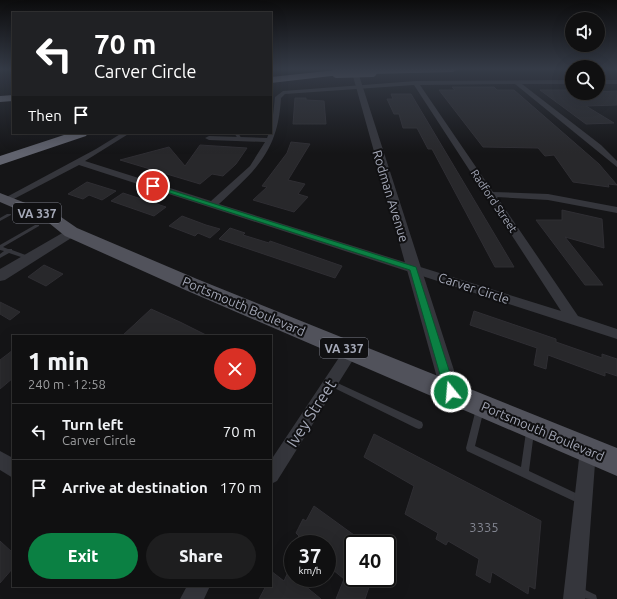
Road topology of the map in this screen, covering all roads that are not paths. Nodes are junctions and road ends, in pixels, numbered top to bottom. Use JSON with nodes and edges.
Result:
{"nodes":[{"id":1,"x":361,"y":97,"type":"edge"},
{"id":2,"x":425,"y":97,"type":"edge"},
{"id":3,"x":535,"y":97,"type":"edge"},
{"id":4,"x":12,"y":98,"type":"edge"},
{"id":5,"x":0,"y":99,"type":"edge"},
{"id":6,"x":274,"y":102,"type":"edge"},
{"id":7,"x":272,"y":121,"type":"edge"},
{"id":8,"x":79,"y":134,"type":"edge"},
{"id":9,"x":125,"y":134,"type":"edge"},
{"id":10,"x":271,"y":134,"type":"edge"},
{"id":11,"x":238,"y":136,"type":"edge"},
{"id":12,"x":209,"y":138,"type":"dead end"},
{"id":13,"x":270,"y":140,"type":"junction"},
{"id":14,"x":0,"y":161,"type":"edge"},
{"id":15,"x":79,"y":162,"type":"junction"},
{"id":16,"x":617,"y":165,"type":"edge"},
{"id":17,"x":489,"y":194,"type":"junction"},
{"id":18,"x":212,"y":204,"type":"junction"},
{"id":19,"x":3,"y":209,"type":"edge"},
{"id":20,"x":617,"y":210,"type":"edge"},
{"id":21,"x":37,"y":226,"type":"junction"},
{"id":22,"x":71,"y":232,"type":"junction"},
{"id":23,"x":0,"y":248,"type":"edge"},
{"id":24,"x":10,"y":250,"type":"junction"},
{"id":25,"x":0,"y":256,"type":"edge"},
{"id":26,"x":29,"y":258,"type":"junction"},
{"id":27,"x":413,"y":269,"type":"junction"},
{"id":28,"x":0,"y":276,"type":"edge"},
{"id":29,"x":573,"y":319,"type":"junction"},
{"id":30,"x":617,"y":334,"type":"edge"},
{"id":31,"x":351,"y":351,"type":"junction"},
{"id":32,"x":331,"y":383,"type":"junction"},
{"id":33,"x":451,"y":392,"type":"junction"},
{"id":34,"x":481,"y":405,"type":"junction"},
{"id":35,"x":419,"y":425,"type":"dead end"},
{"id":36,"x":531,"y":426,"type":"junction"},
{"id":37,"x":588,"y":450,"type":"junction"},
{"id":38,"x":0,"y":459,"type":"edge"},
{"id":39,"x":617,"y":462,"type":"edge"},
{"id":40,"x":12,"y":468,"type":"edge"},
{"id":41,"x":272,"y":473,"type":"edge"},
{"id":42,"x":524,"y":473,"type":"junction"},
{"id":43,"x":583,"y":501,"type":"junction"},
{"id":44,"x":199,"y":587,"type":"edge"},
{"id":45,"x":574,"y":594,"type":"edge"},
{"id":46,"x":191,"y":599,"type":"edge"},
{"id":47,"x":592,"y":599,"type":"edge"}],
"edges":[{"from":1,"to":27,"type":"street","name":"Rodman Avenue"},
{"from":2,"to":17,"type":"street","name":"Radford Street"},
{"from":3,"to":16,"type":"street"},
{"from":4,"to":5,"type":"highway"},
{"from":6,"to":7,"type":"street"},
{"from":8,"to":14,"type":"highway"},
{"from":9,"to":15,"type":"street"},
{"from":10,"to":13,"type":"street"},
{"from":11,"to":12,"type":"street"},
{"from":11,"to":13,"type":"street"},
{"from":13,"to":18,"type":"street"},
{"from":15,"to":18,"type":"street","name":"Carver Circle"},
{"from":15,"to":19,"type":"street"},
{"from":17,"to":20,"type":"street"},
{"from":17,"to":29,"type":"street","name":"Radford Street"},
{"from":18,"to":27,"type":"street","name":"Carver Circle"},
{"from":19,"to":21,"type":"main road","name":"Portsmouth Boulevard","number":"VA 337"},
{"from":19,"to":22,"type":"main road","name":"Portsmouth Boulevard","number":"VA 337"},
{"from":21,"to":22,"type":"main road","name":"Portsmouth Boulevard","number":"VA 337"},
{"from":21,"to":23,"type":"lane"},
{"from":22,"to":26,"type":"street"},
{"from":22,"to":31,"type":"main road","name":"Portsmouth Boulevard","number":"VA 337"},
{"from":23,"to":24,"type":"lane"},
{"from":24,"to":25,"type":"lane"},
{"from":24,"to":26,"type":"lane"},
{"from":26,"to":28,"type":"street"},
{"from":27,"to":29,"type":"street","name":"Carver Circle"},
{"from":27,"to":33,"type":"street","name":"Rodman Avenue"},
{"from":29,"to":30,"type":"street","name":"Carver Circle"},
{"from":31,"to":32,"type":"street","name":"Ivey Street"},
{"from":31,"to":33,"type":"main road","name":"Portsmouth Boulevard","number":"VA 337"},
{"from":32,"to":35,"type":"lane"},
{"from":32,"to":41,"type":"street","name":"Ivey Street"},
{"from":33,"to":34,"type":"main road","name":"Portsmouth Boulevard","number":"VA 337"},
{"from":34,"to":36,"type":"main road","name":"Portsmouth Boulevard","number":"VA 337"},
{"from":34,"to":42,"type":"lane"},
{"from":36,"to":37,"type":"main road","name":"Portsmouth Boulevard","number":"VA 337"},
{"from":36,"to":42,"type":"lane"},
{"from":37,"to":39,"type":"main road","name":"Portsmouth Boulevard","number":"VA 337"},
{"from":37,"to":43,"type":"street"},
{"from":38,"to":40,"type":"street"},
{"from":42,"to":43,"type":"lane"},
{"from":43,"to":45,"type":"street"},
{"from":44,"to":46,"type":"street"},
{"from":45,"to":47,"type":"lane"}]}
